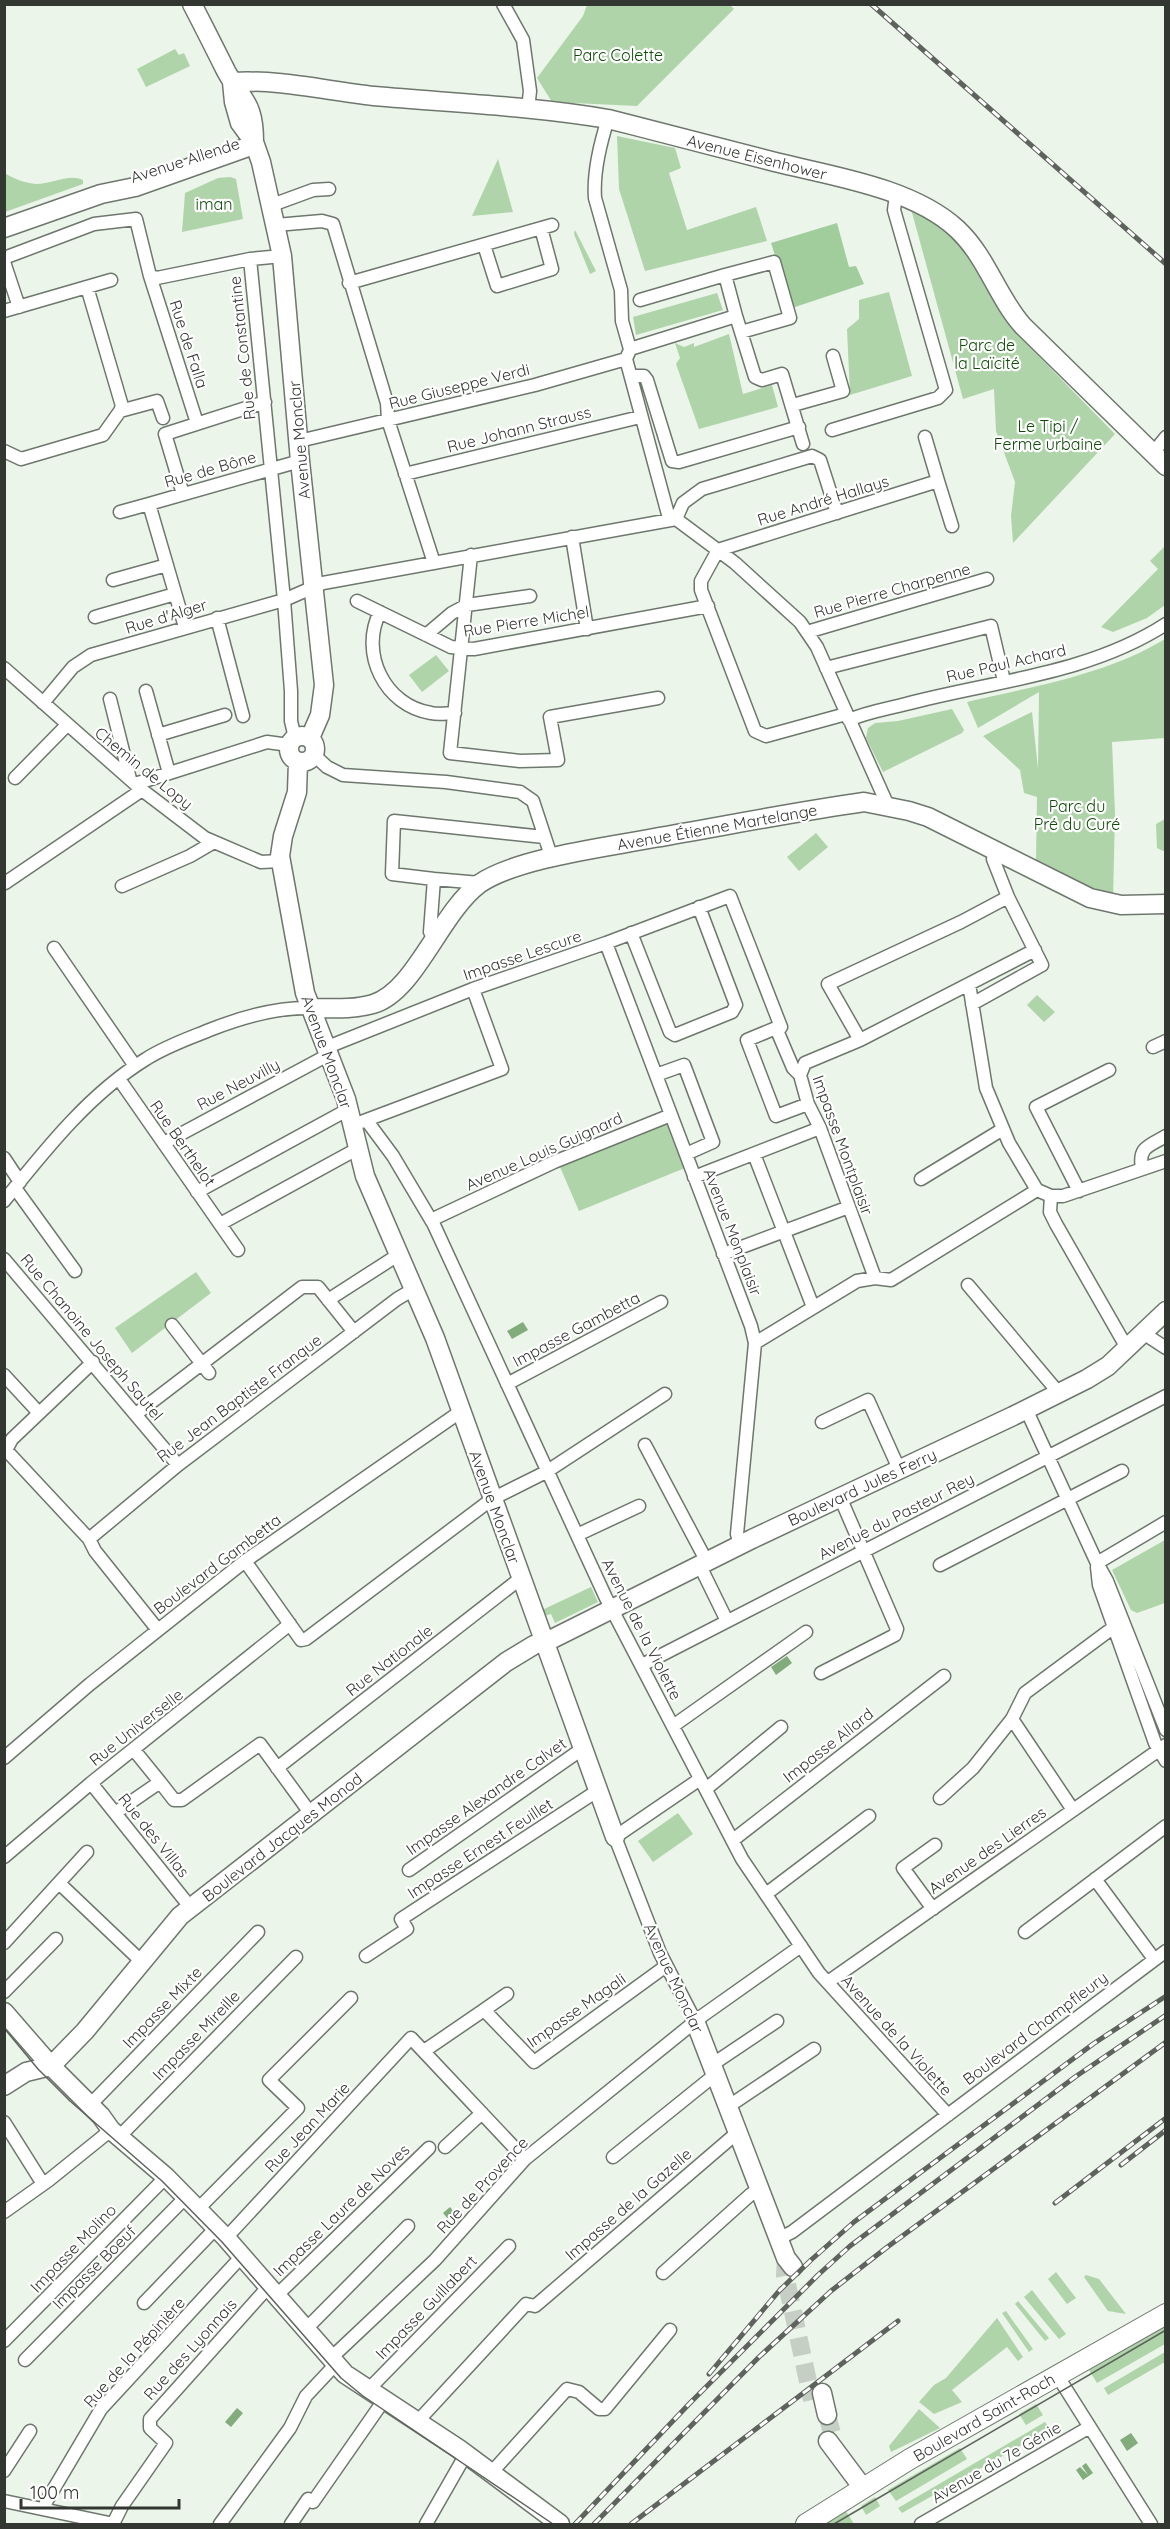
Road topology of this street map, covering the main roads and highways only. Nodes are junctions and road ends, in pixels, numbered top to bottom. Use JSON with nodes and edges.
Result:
{"nodes":[{"id":1,"x":1166,"y":2314,"type":"edge"},
{"id":2,"x":806,"y":2524,"type":"edge"}],
"edges":[{"from":1,"to":2,"type":"main road","name":"Boulevard Saint-Roch"}]}
